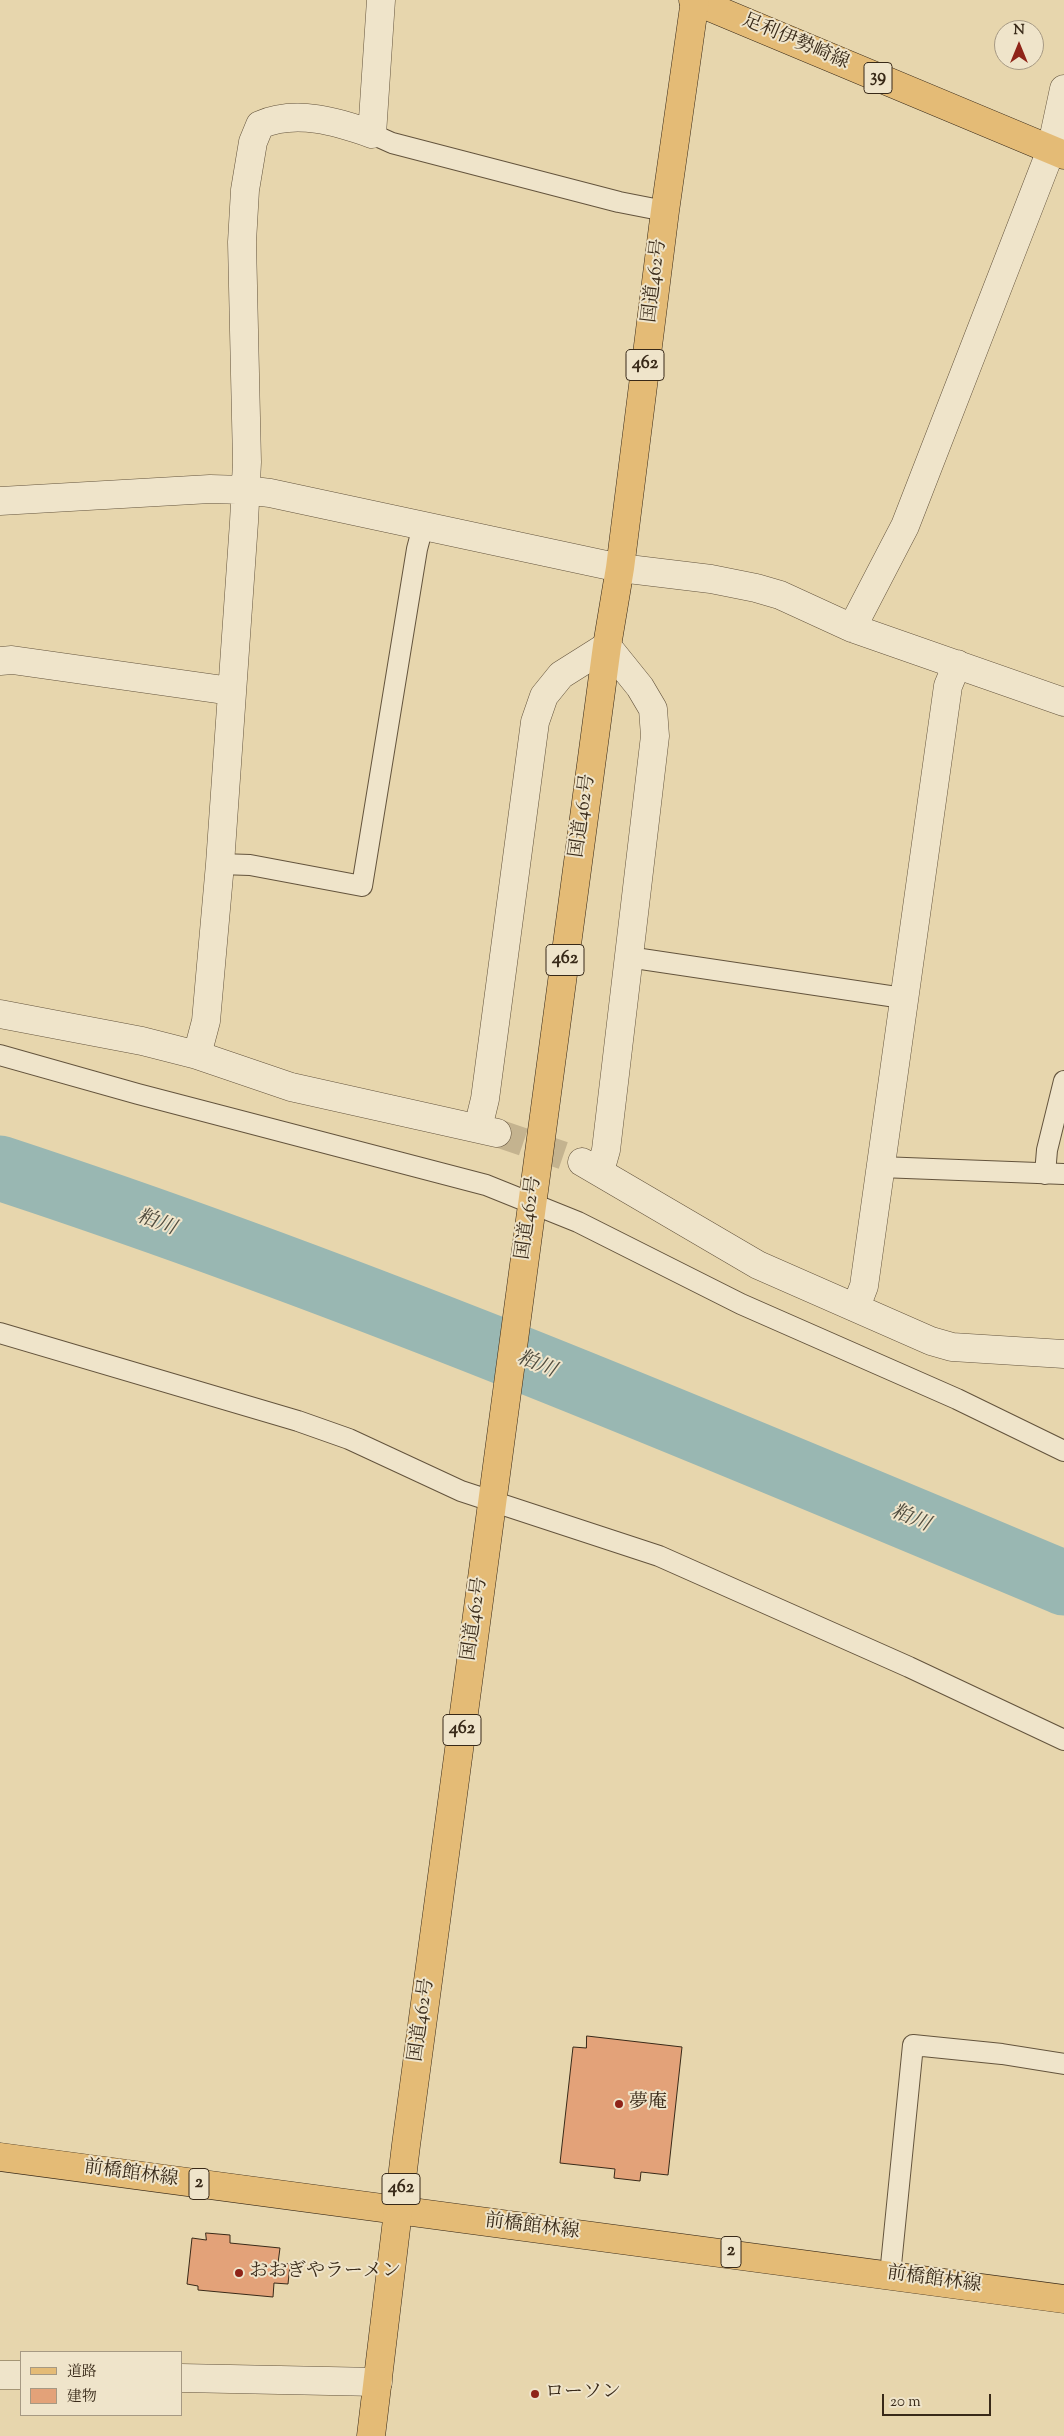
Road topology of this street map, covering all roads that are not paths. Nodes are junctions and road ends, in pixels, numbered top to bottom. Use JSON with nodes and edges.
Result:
{"nodes":[{"id":1,"x":382,"y":0,"type":"edge"},
{"id":2,"x":694,"y":0,"type":"edge"},
{"id":3,"x":1064,"y":89,"type":"edge"},
{"id":4,"x":372,"y":134,"type":"junction"},
{"id":5,"x":1057,"y":153,"type":"edge"},
{"id":6,"x":665,"y":211,"type":"junction"},
{"id":7,"x":245,"y":490,"type":"junction"},
{"id":8,"x":0,"y":500,"type":"edge"},
{"id":9,"x":423,"y":526,"type":"junction"},
{"id":10,"x":620,"y":568,"type":"junction"},
{"id":11,"x":852,"y":628,"type":"junction"},
{"id":12,"x":607,"y":646,"type":"junction"},
{"id":13,"x":0,"y":660,"type":"edge"},
{"id":14,"x":957,"y":664,"type":"junction"},
{"id":15,"x":231,"y":691,"type":"junction"},
{"id":16,"x":1064,"y":702,"type":"edge"},
{"id":17,"x":220,"y":864,"type":"junction"},
{"id":18,"x":628,"y":956,"type":"junction"},
{"id":19,"x":903,"y":998,"type":"junction"},
{"id":20,"x":0,"y":1014,"type":"edge"},
{"id":21,"x":197,"y":1054,"type":"junction"},
{"id":22,"x":0,"y":1055,"type":"edge"},
{"id":23,"x":1064,"y":1081,"type":"edge"},
{"id":24,"x":880,"y":1167,"type":"junction"},
{"id":25,"x":1054,"y":1174,"type":"edge"},
{"id":26,"x":531,"y":1210,"type":"junction"},
{"id":27,"x":856,"y":1307,"type":"junction"},
{"id":28,"x":0,"y":1333,"type":"edge"},
{"id":29,"x":1064,"y":1354,"type":"edge"},
{"id":30,"x":1064,"y":1451,"type":"edge"},
{"id":31,"x":492,"y":1497,"type":"junction"},
{"id":32,"x":1064,"y":1740,"type":"edge"},
{"id":33,"x":1064,"y":2064,"type":"edge"},
{"id":34,"x":0,"y":2157,"type":"edge"},
{"id":35,"x":398,"y":2211,"type":"junction"},
{"id":36,"x":890,"y":2275,"type":"junction"},
{"id":37,"x":1064,"y":2299,"type":"edge"},
{"id":38,"x":0,"y":2375,"type":"edge"},
{"id":39,"x":20,"y":2375,"type":"edge"},
{"id":40,"x":182,"y":2378,"type":"edge"},
{"id":41,"x":378,"y":2382,"type":"junction"},
{"id":42,"x":371,"y":2436,"type":"edge"}],
"edges":[{"from":1,"to":4,"type":"street"},
{"from":2,"to":5,"type":"main road","name":"足利伊勢崎線","number":"39"},
{"from":2,"to":6,"type":"main road","name":"国道462号","number":"462"},
{"from":3,"to":5,"type":"street"},
{"from":4,"to":6,"type":"lane"},
{"from":4,"to":7,"type":"street"},
{"from":5,"to":11,"type":"street"},
{"from":6,"to":10,"type":"main road","name":"国道462号","number":"462"},
{"from":7,"to":8,"type":"street"},
{"from":7,"to":9,"type":"street"},
{"from":7,"to":15,"type":"street"},
{"from":9,"to":10,"type":"street"},
{"from":9,"to":17,"type":"lane"},
{"from":10,"to":11,"type":"street"},
{"from":10,"to":12,"type":"main road","name":"国道462号","number":"462"},
{"from":11,"to":14,"type":"street"},
{"from":12,"to":18,"type":"street"},
{"from":12,"to":21,"type":"street"},
{"from":12,"to":26,"type":"main road","name":"国道462号","number":"462"},
{"from":13,"to":15,"type":"street"},
{"from":14,"to":16,"type":"street"},
{"from":14,"to":19,"type":"street"},
{"from":15,"to":17,"type":"street"},
{"from":17,"to":21,"type":"street"},
{"from":18,"to":19,"type":"lane"},
{"from":18,"to":27,"type":"street"},
{"from":19,"to":24,"type":"street"},
{"from":20,"to":21,"type":"street"},
{"from":22,"to":26,"type":"lane"},
{"from":23,"to":25,"type":"lane"},
{"from":24,"to":25,"type":"lane"},
{"from":24,"to":27,"type":"street"},
{"from":26,"to":30,"type":"lane"},
{"from":26,"to":31,"type":"main road","name":"国道462号","number":"462"},
{"from":27,"to":29,"type":"street"},
{"from":28,"to":31,"type":"lane"},
{"from":31,"to":32,"type":"lane"},
{"from":31,"to":35,"type":"main road","name":"国道462号","number":"462"},
{"from":33,"to":36,"type":"lane"},
{"from":34,"to":35,"type":"main road","name":"前橋館林線","number":"2"},
{"from":35,"to":36,"type":"main road","name":"前橋館林線","number":"2"},
{"from":35,"to":41,"type":"main road","name":"国道462号","number":"462"},
{"from":36,"to":37,"type":"main road","name":"前橋館林線","number":"2"},
{"from":38,"to":39,"type":"street"},
{"from":40,"to":41,"type":"street"},
{"from":41,"to":42,"type":"main road","name":"国道462号","number":"462"}]}
